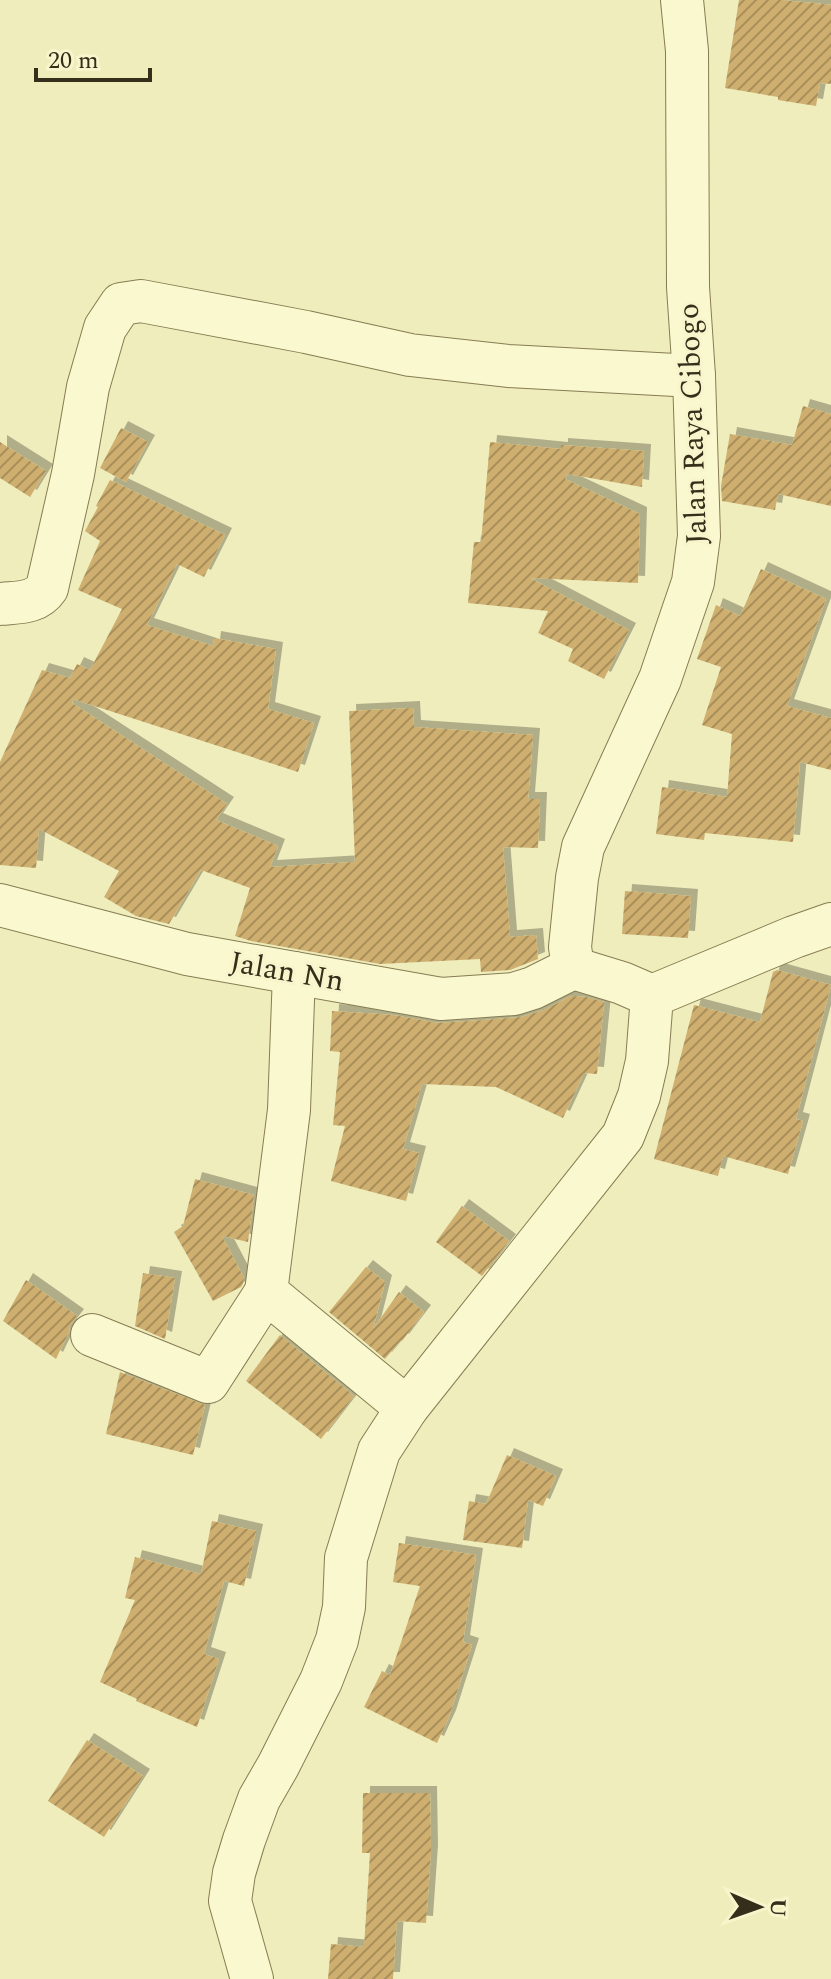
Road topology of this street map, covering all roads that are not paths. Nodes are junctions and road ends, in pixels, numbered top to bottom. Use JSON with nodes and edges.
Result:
{"nodes":[{"id":1,"x":682,"y":0,"type":"edge"},
{"id":2,"x":694,"y":376,"type":"junction"},
{"id":3,"x":0,"y":604,"type":"edge"},
{"id":4,"x":0,"y":905,"type":"edge"},
{"id":5,"x":831,"y":924,"type":"edge"},
{"id":6,"x":573,"y":968,"type":"junction"},
{"id":7,"x":294,"y":973,"type":"junction"},
{"id":8,"x":652,"y":996,"type":"junction"},
{"id":9,"x":266,"y":1292,"type":"junction"},
{"id":10,"x":92,"y":1335,"type":"dead end"},
{"id":11,"x":407,"y":1408,"type":"junction"},
{"id":12,"x":252,"y":1979,"type":"edge"}],
"edges":[{"from":1,"to":2,"type":"street","name":"Jalan Raya Cibogo"},
{"from":2,"to":3,"type":"street"},
{"from":2,"to":6,"type":"street","name":"Jalan Raya Cibogo"},
{"from":4,"to":7,"type":"street","name":"Jalan Nn"},
{"from":5,"to":8,"type":"street"},
{"from":6,"to":7,"type":"street","name":"Jalan Nn"},
{"from":6,"to":8,"type":"street"},
{"from":7,"to":9,"type":"street"},
{"from":8,"to":11,"type":"street"},
{"from":9,"to":10,"type":"street"},
{"from":9,"to":11,"type":"street"},
{"from":11,"to":12,"type":"street"}]}
